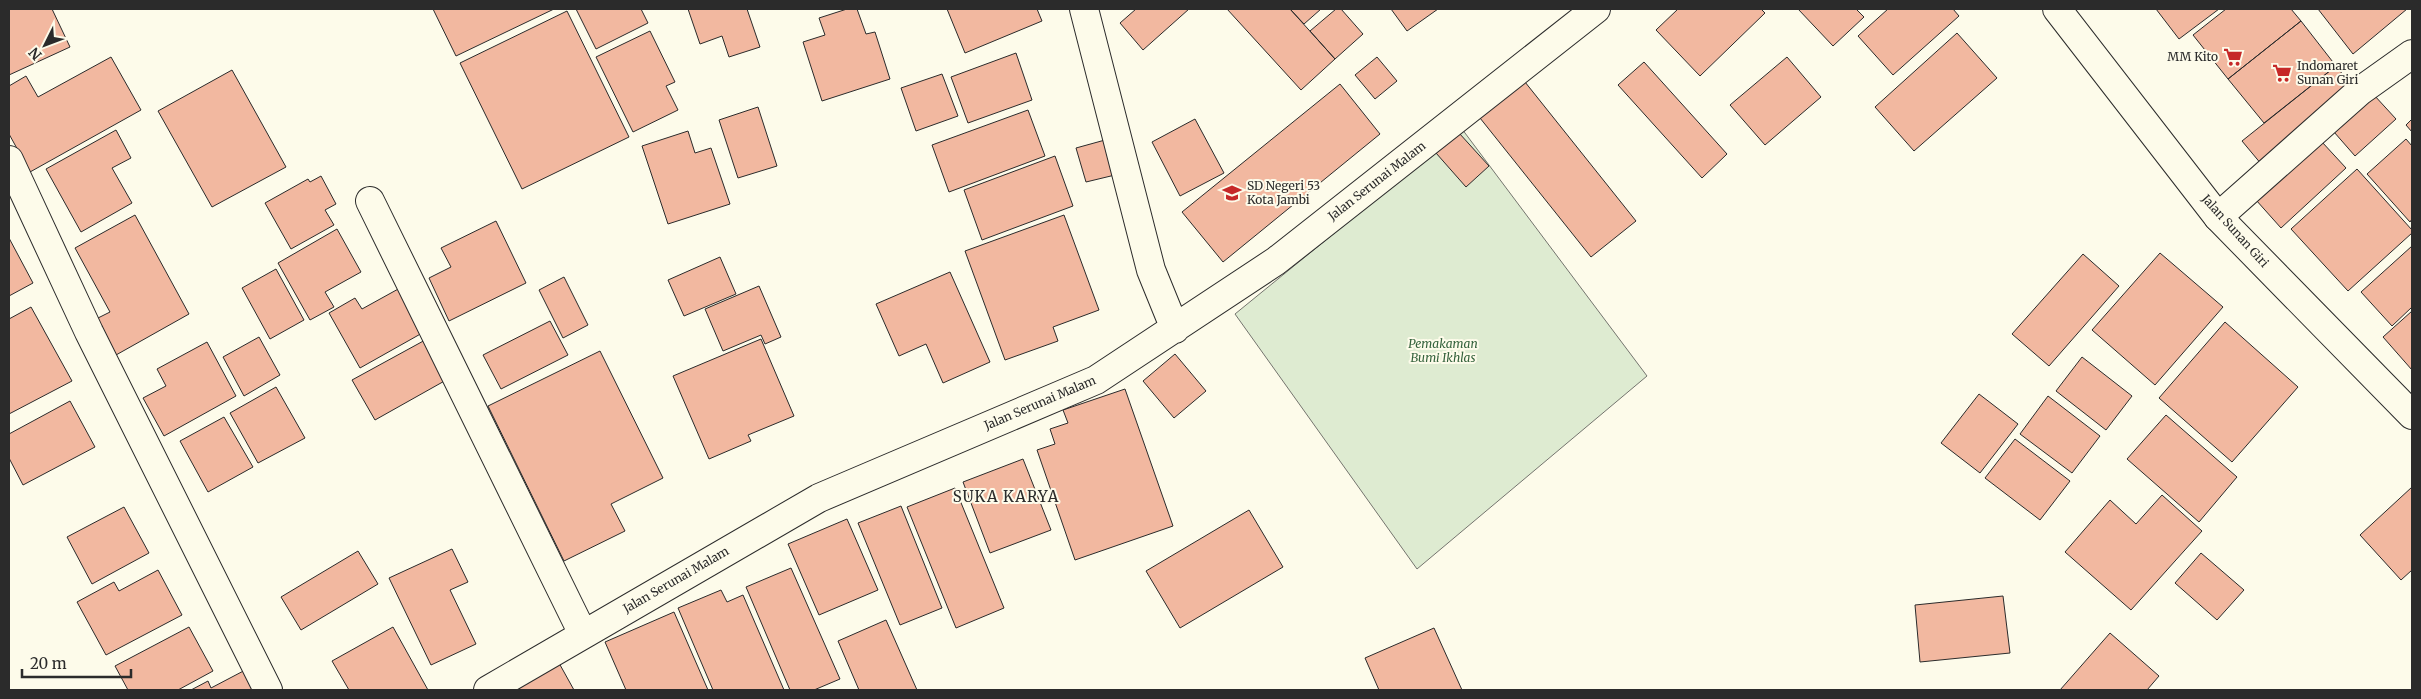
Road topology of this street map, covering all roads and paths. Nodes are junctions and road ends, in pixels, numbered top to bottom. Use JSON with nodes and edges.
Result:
{"nodes":[{"id":1,"x":1084,"y":9,"type":"edge"},
{"id":2,"x":1596,"y":9,"type":"edge"},
{"id":3,"x":2057,"y":9,"type":"edge"},
{"id":4,"x":2412,"y":54,"type":"edge"},
{"id":5,"x":9,"y":160,"type":"edge"},
{"id":6,"x":370,"y":201,"type":"dead end"},
{"id":7,"x":2218,"y":216,"type":"junction"},
{"id":8,"x":1174,"y":329,"type":"junction"},
{"id":9,"x":2412,"y":415,"type":"edge"},
{"id":10,"x":583,"y":634,"type":"junction"},
{"id":11,"x":268,"y":690,"type":"edge"},
{"id":12,"x":488,"y":690,"type":"edge"}],
"edges":[{"from":1,"to":8,"type":"street"},
{"from":2,"to":8,"type":"street","name":"Jalan Serunai Malam"},
{"from":3,"to":7,"type":"street","name":"Jalan Sunan Giri"},
{"from":4,"to":7,"type":"street"},
{"from":5,"to":11,"type":"street"},
{"from":6,"to":10,"type":"street"},
{"from":7,"to":9,"type":"street","name":"Jalan Sunan Giri"},
{"from":8,"to":10,"type":"street","name":"Jalan Serunai Malam"},
{"from":10,"to":12,"type":"street","name":"Jalan Serunai Malam"}]}
